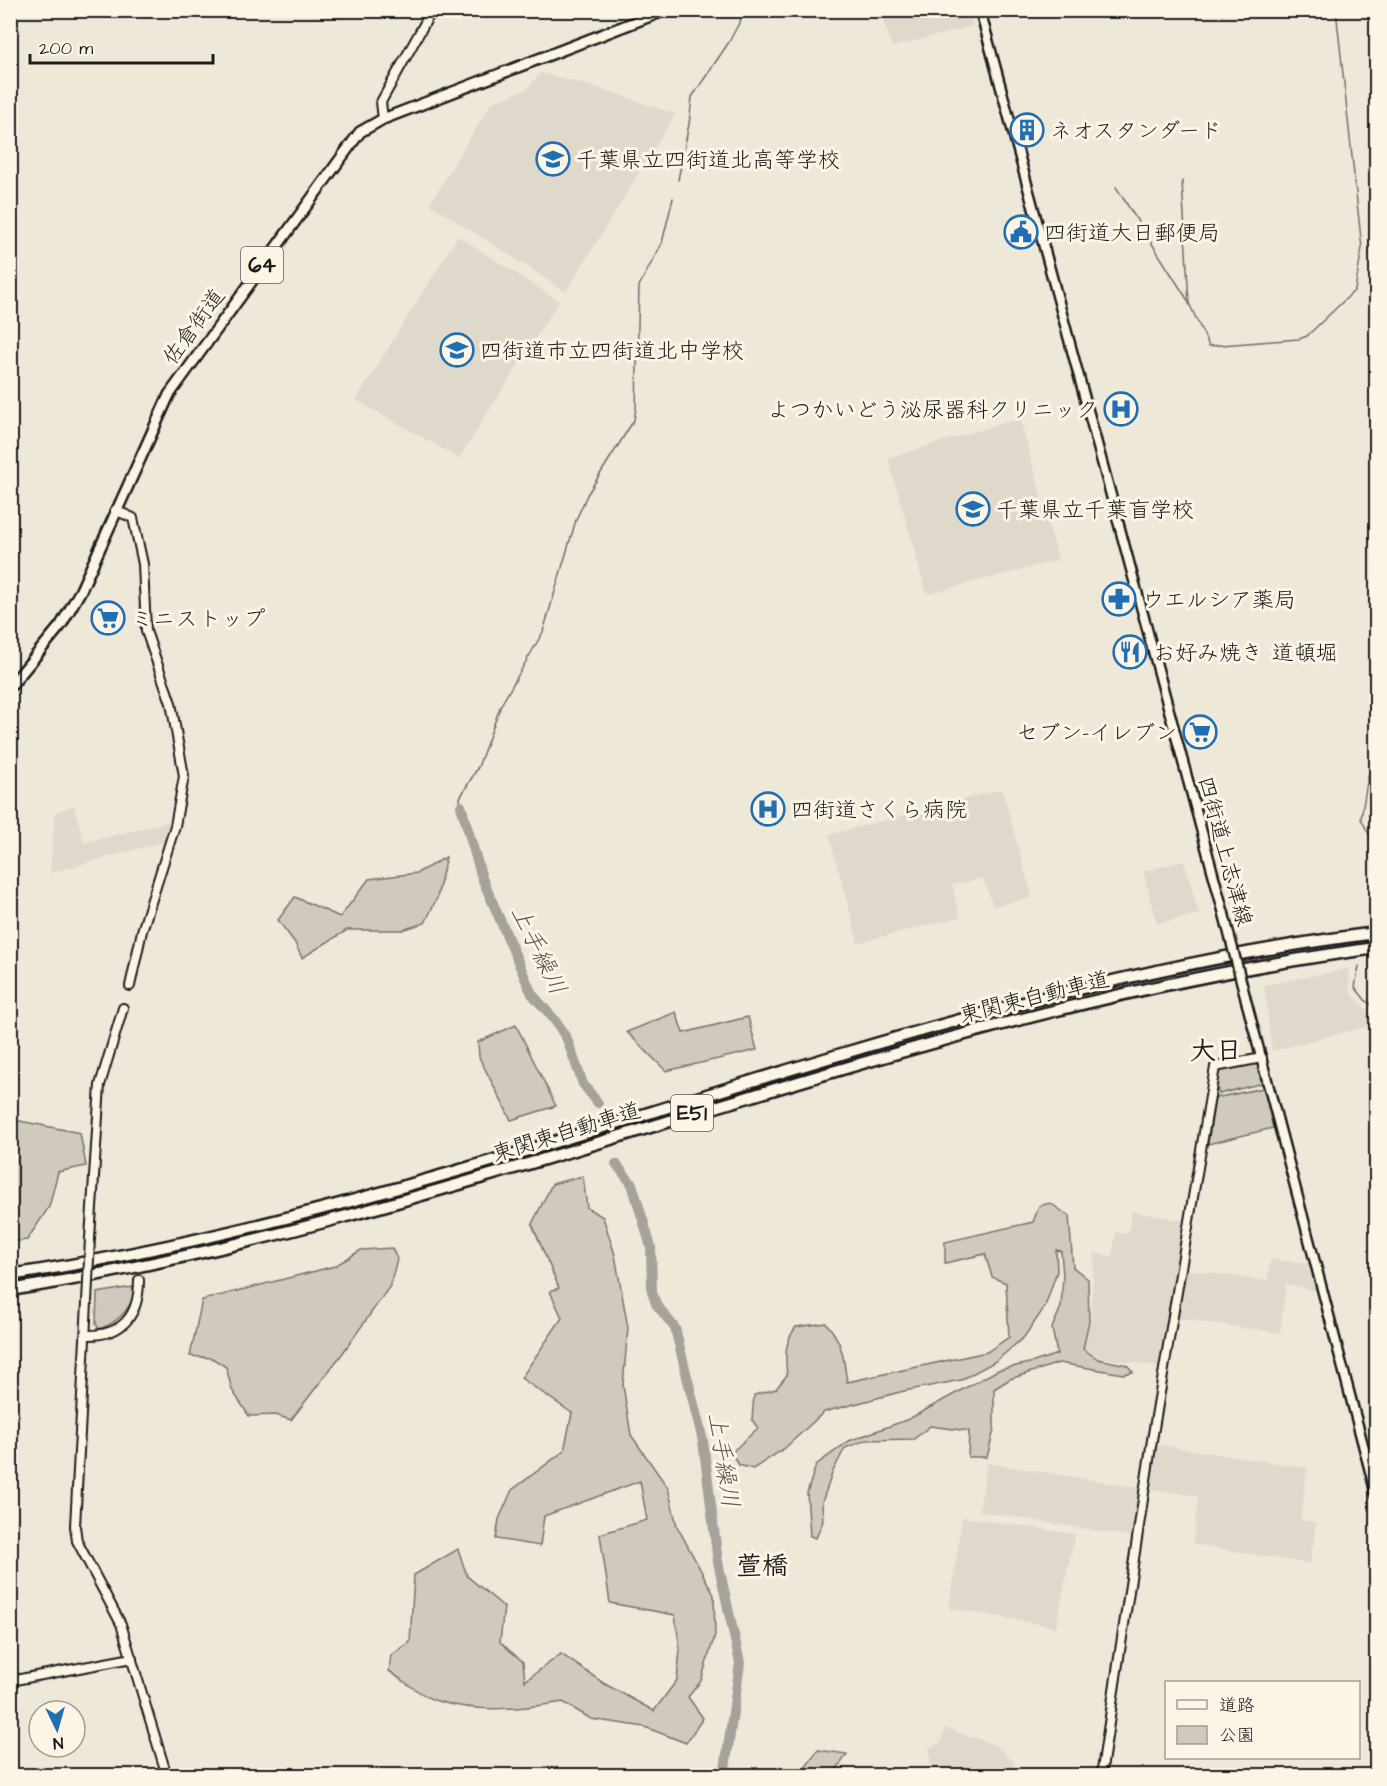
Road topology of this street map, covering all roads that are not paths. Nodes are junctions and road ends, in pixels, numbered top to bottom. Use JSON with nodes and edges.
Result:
{"nodes":[{"id":1,"x":432,"y":10,"type":"edge"},
{"id":2,"x":666,"y":10,"type":"edge"},
{"id":3,"x":980,"y":10,"type":"edge"},
{"id":4,"x":383,"y":119,"type":"junction"},
{"id":5,"x":115,"y":510,"type":"junction"},
{"id":6,"x":10,"y":687,"type":"edge"},
{"id":7,"x":1377,"y":933,"type":"edge"},
{"id":8,"x":1377,"y":948,"type":"edge"},
{"id":9,"x":130,"y":986,"type":"dead end"},
{"id":10,"x":123,"y":1008,"type":"dead end"},
{"id":11,"x":1262,"y":1058,"type":"junction"},
{"id":12,"x":96,"y":1261,"type":"junction"},
{"id":13,"x":10,"y":1268,"type":"edge"},
{"id":14,"x":112,"y":1272,"type":"junction"},
{"id":15,"x":10,"y":1275,"type":"edge"},
{"id":16,"x":140,"y":1280,"type":"dead end"},
{"id":17,"x":10,"y":1290,"type":"edge"},
{"id":18,"x":10,"y":1298,"type":"edge"},
{"id":19,"x":86,"y":1335,"type":"junction"},
{"id":20,"x":1377,"y":1494,"type":"edge"},
{"id":21,"x":132,"y":1658,"type":"junction"},
{"id":22,"x":10,"y":1681,"type":"edge"},
{"id":23,"x":167,"y":1776,"type":"edge"},
{"id":24,"x":1101,"y":1776,"type":"edge"}],
"edges":[{"from":1,"to":4,"type":"street"},
{"from":2,"to":4,"type":"main road","name":"佐倉街道","number":"64"},
{"from":3,"to":11,"type":"main road","name":"四街道上志津線","bridge":true},
{"from":4,"to":5,"type":"main road","name":"佐倉街道","number":"64"},
{"from":5,"to":6,"type":"main road","name":"佐倉街道","number":"64"},
{"from":5,"to":9,"type":"street"},
{"from":7,"to":12,"type":"highway","name":"東関東自動車道","number":"E51"},
{"from":8,"to":14,"type":"highway","name":"東関東自動車道","number":"E51"},
{"from":10,"to":19,"type":"street","bridge":true},
{"from":11,"to":20,"type":"main road","name":"四街道上志津線"},
{"from":11,"to":24,"type":"street"},
{"from":12,"to":13,"type":"highway"},
{"from":12,"to":15,"type":"highway","name":"東関東自動車道","number":"E51"},
{"from":14,"to":17,"type":"highway","name":"東関東自動車道","number":"E51"},
{"from":14,"to":18,"type":"highway"},
{"from":16,"to":19,"type":"street"},
{"from":19,"to":21,"type":"street"},
{"from":21,"to":22,"type":"street"},
{"from":21,"to":23,"type":"street"}]}
